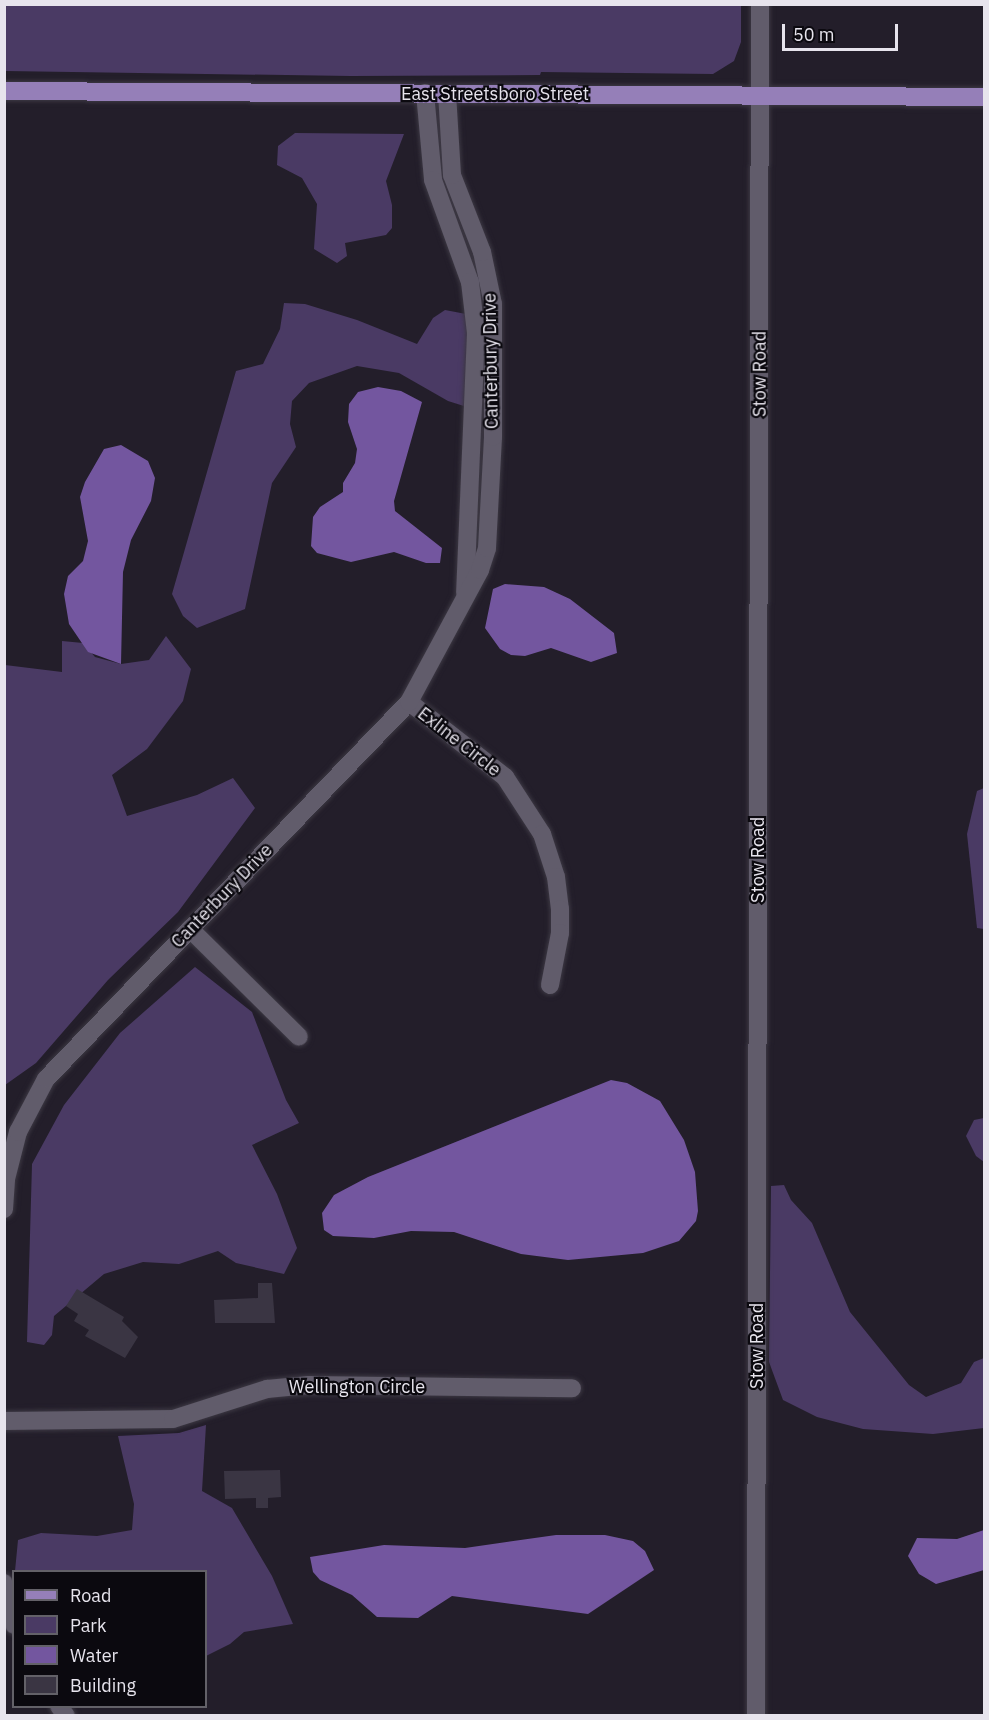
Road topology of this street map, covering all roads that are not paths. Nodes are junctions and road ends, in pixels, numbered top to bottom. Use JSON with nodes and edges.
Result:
{"nodes":[{"id":1,"x":760,"y":4,"type":"edge"},
{"id":2,"x":4,"y":91,"type":"edge"},
{"id":3,"x":425,"y":93,"type":"junction"},
{"id":4,"x":447,"y":94,"type":"junction"},
{"id":5,"x":760,"y":96,"type":"junction"},
{"id":6,"x":984,"y":97,"type":"edge"},
{"id":7,"x":484,"y":321,"type":"junction"},
{"id":8,"x":484,"y":417,"type":"junction"},
{"id":9,"x":471,"y":500,"type":"junction"},
{"id":10,"x":490,"y":502,"type":"junction"},
{"id":11,"x":465,"y":593,"type":"junction"},
{"id":12,"x":408,"y":702,"type":"junction"},
{"id":13,"x":190,"y":928,"type":"junction"},
{"id":14,"x":550,"y":985,"type":"dead end"},
{"id":15,"x":299,"y":1037,"type":"dead end"},
{"id":16,"x":4,"y":1209,"type":"edge"},
{"id":17,"x":572,"y":1388,"type":"dead end"},
{"id":18,"x":4,"y":1421,"type":"edge"},
{"id":19,"x":4,"y":1583,"type":"edge"},
{"id":20,"x":12,"y":1617,"type":"edge"},
{"id":21,"x":756,"y":1716,"type":"edge"}],
"edges":[{"from":1,"to":5,"type":"street","name":"Stow Road"},
{"from":2,"to":3,"type":"main road","name":"East Streetsboro Street"},
{"from":3,"to":4,"type":"main road","name":"East Streetsboro Street"},
{"from":3,"to":7,"type":"street","name":"Canterbury Drive"},
{"from":4,"to":5,"type":"main road","name":"East Streetsboro Street"},
{"from":4,"to":7,"type":"street","name":"Canterbury Drive"},
{"from":5,"to":6,"type":"main road","name":"East Streetsboro Street"},
{"from":5,"to":21,"type":"street","name":"Stow Road"},
{"from":7,"to":8,"type":"street","name":"Canterbury Drive"},
{"from":8,"to":9,"type":"street","name":"Canterbury Drive"},
{"from":8,"to":10,"type":"street","name":"Canterbury Drive"},
{"from":9,"to":10,"type":"street"},
{"from":9,"to":11,"type":"street","name":"Canterbury Drive"},
{"from":10,"to":11,"type":"street","name":"Canterbury Drive"},
{"from":11,"to":12,"type":"street","name":"Canterbury Drive"},
{"from":12,"to":13,"type":"street","name":"Canterbury Drive"},
{"from":12,"to":14,"type":"street","name":"Exline Circle"},
{"from":13,"to":15,"type":"street"},
{"from":13,"to":16,"type":"street","name":"Canterbury Drive"},
{"from":17,"to":18,"type":"street","name":"Wellington Circle"},
{"from":19,"to":20,"type":"street"}]}
